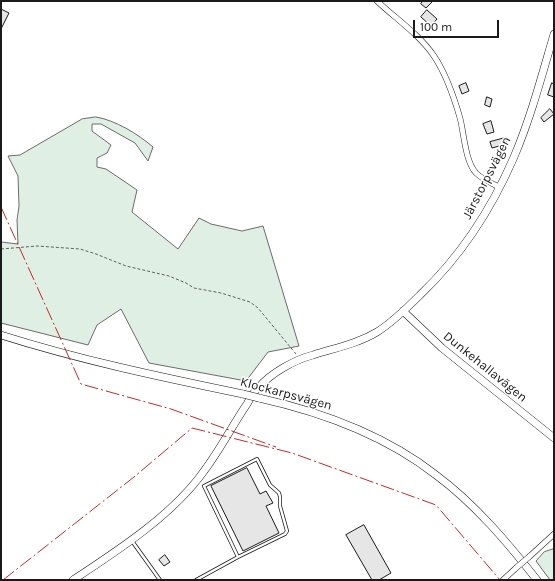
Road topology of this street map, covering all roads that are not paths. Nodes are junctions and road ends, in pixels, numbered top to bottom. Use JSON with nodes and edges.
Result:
{"nodes":[{"id":1,"x":377,"y":1,"type":"edge"},
{"id":2,"x":554,"y":34,"type":"edge"},
{"id":3,"x":499,"y":187,"type":"junction"},
{"id":4,"x":403,"y":311,"type":"junction"},
{"id":5,"x":1,"y":334,"type":"edge"},
{"id":6,"x":554,"y":438,"type":"edge"},
{"id":7,"x":554,"y":534,"type":"edge"},
{"id":8,"x":132,"y":540,"type":"junction"},
{"id":9,"x":238,"y":557,"type":"junction"},
{"id":10,"x":73,"y":580,"type":"edge"},
{"id":11,"x":160,"y":580,"type":"edge"},
{"id":12,"x":196,"y":580,"type":"edge"},
{"id":13,"x":503,"y":580,"type":"edge"},
{"id":14,"x":537,"y":580,"type":"edge"}],
"edges":[{"from":1,"to":3,"type":"street"},
{"from":2,"to":3,"type":"street","name":"Järstorpsvägen"},
{"from":3,"to":4,"type":"street","name":"Järstorpsvägen"},
{"from":4,"to":6,"type":"street","name":"Dunkehallavägen"},
{"from":4,"to":8,"type":"street","name":"Järstorpsvägen"},
{"from":5,"to":14,"type":"street","name":"Klockarpsvägen","bridge":true},
{"from":7,"to":13,"type":"street","bridge":true},
{"from":8,"to":10,"type":"street","name":"Järstorpsvägen"},
{"from":8,"to":11,"type":"lane"},
{"from":9,"to":9,"type":"lane"},
{"from":9,"to":12,"type":"lane"}]}
